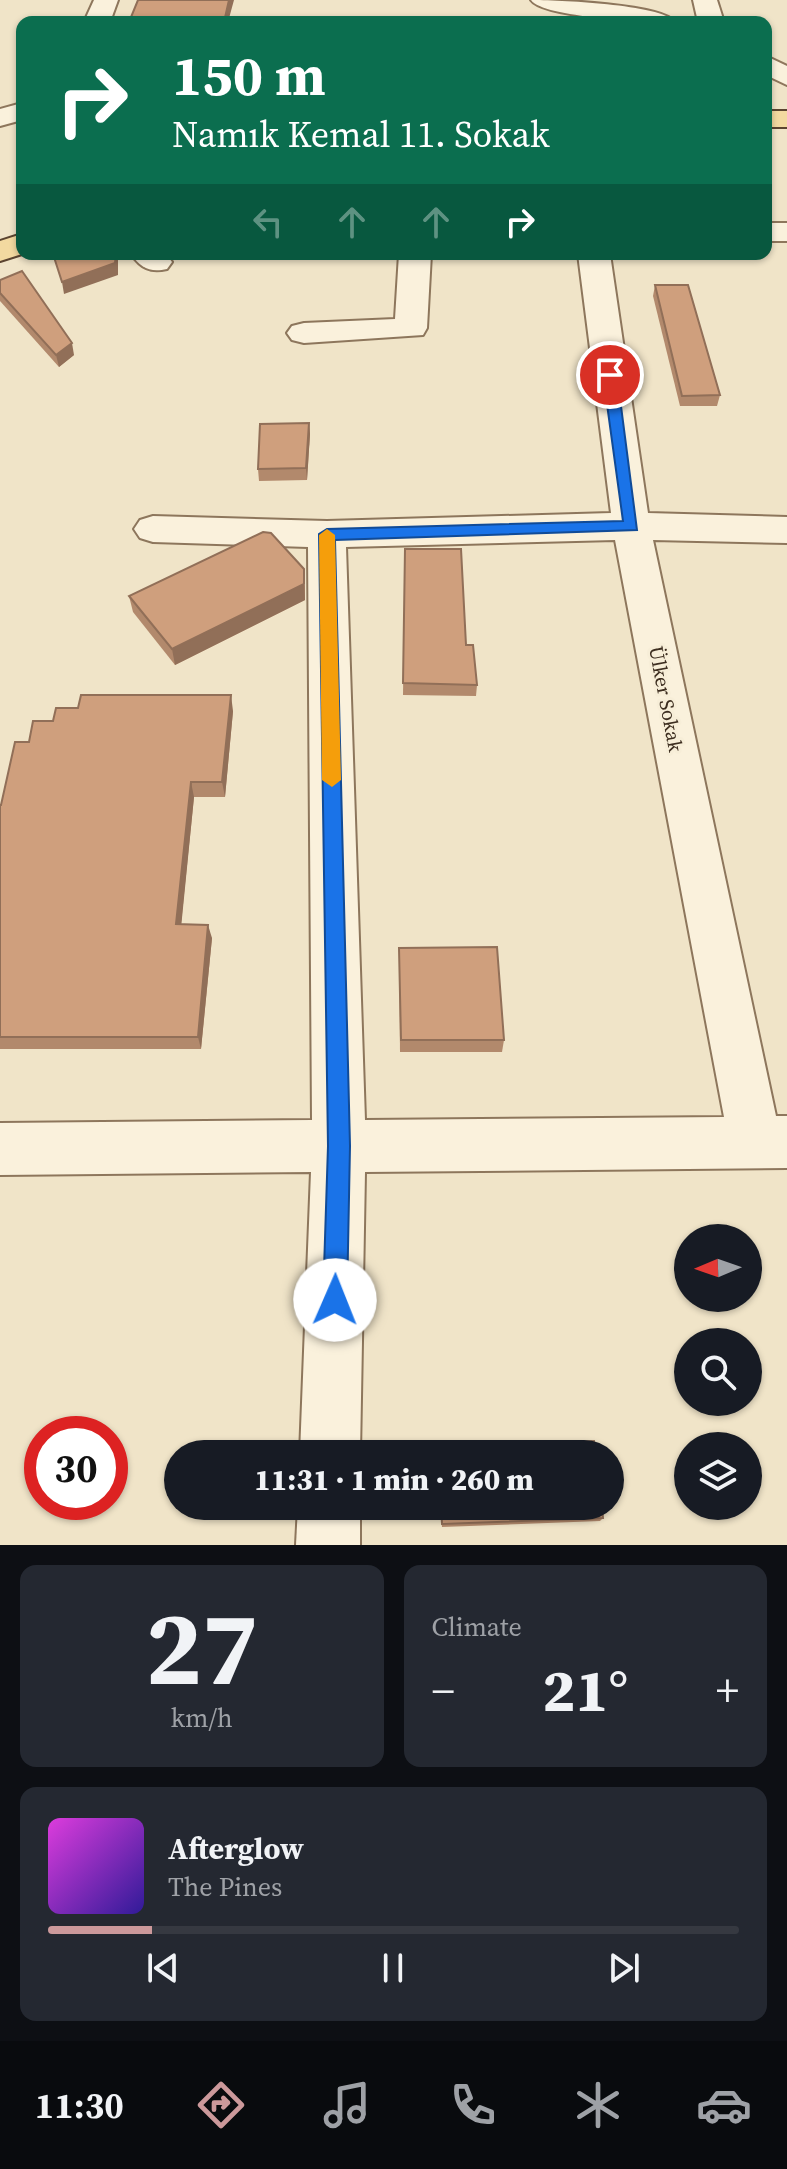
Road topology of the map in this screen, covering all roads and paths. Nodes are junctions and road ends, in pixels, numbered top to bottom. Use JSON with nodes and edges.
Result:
{"nodes":[{"id":1,"x":543,"y":0,"type":"edge"},
{"id":2,"x":580,"y":3,"type":"edge"},
{"id":3,"x":636,"y":16,"type":"edge"},
{"id":4,"x":415,"y":260,"type":"edge"},
{"id":5,"x":595,"y":260,"type":"edge"},
{"id":6,"x":304,"y":333,"type":"dead end"},
{"id":7,"x":631,"y":526,"type":"junction"},
{"id":8,"x":153,"y":529,"type":"dead end"},
{"id":9,"x":787,"y":530,"type":"edge"},
{"id":10,"x":327,"y":534,"type":"junction"},
{"id":11,"x":771,"y":1142,"type":"edge"},
{"id":12,"x":339,"y":1146,"type":"junction"},
{"id":13,"x":0,"y":1149,"type":"edge"},
{"id":14,"x":330,"y":1440,"type":"edge"},
{"id":15,"x":329,"y":1520,"type":"edge"},
{"id":16,"x":328,"y":1545,"type":"edge"}],
"edges":[{"from":1,"to":2,"type":"street"},
{"from":2,"to":3,"type":"street"},
{"from":4,"to":6,"type":"street"},
{"from":5,"to":7,"type":"street","name":"Ülker Sokak"},
{"from":7,"to":9,"type":"street"},
{"from":7,"to":10,"type":"street"},
{"from":7,"to":11,"type":"street","name":"Ülker Sokak"},
{"from":8,"to":10,"type":"street"},
{"from":10,"to":12,"type":"street"},
{"from":11,"to":12,"type":"street"},
{"from":12,"to":13,"type":"street"},
{"from":12,"to":14,"type":"street"},
{"from":15,"to":16,"type":"street"}]}
